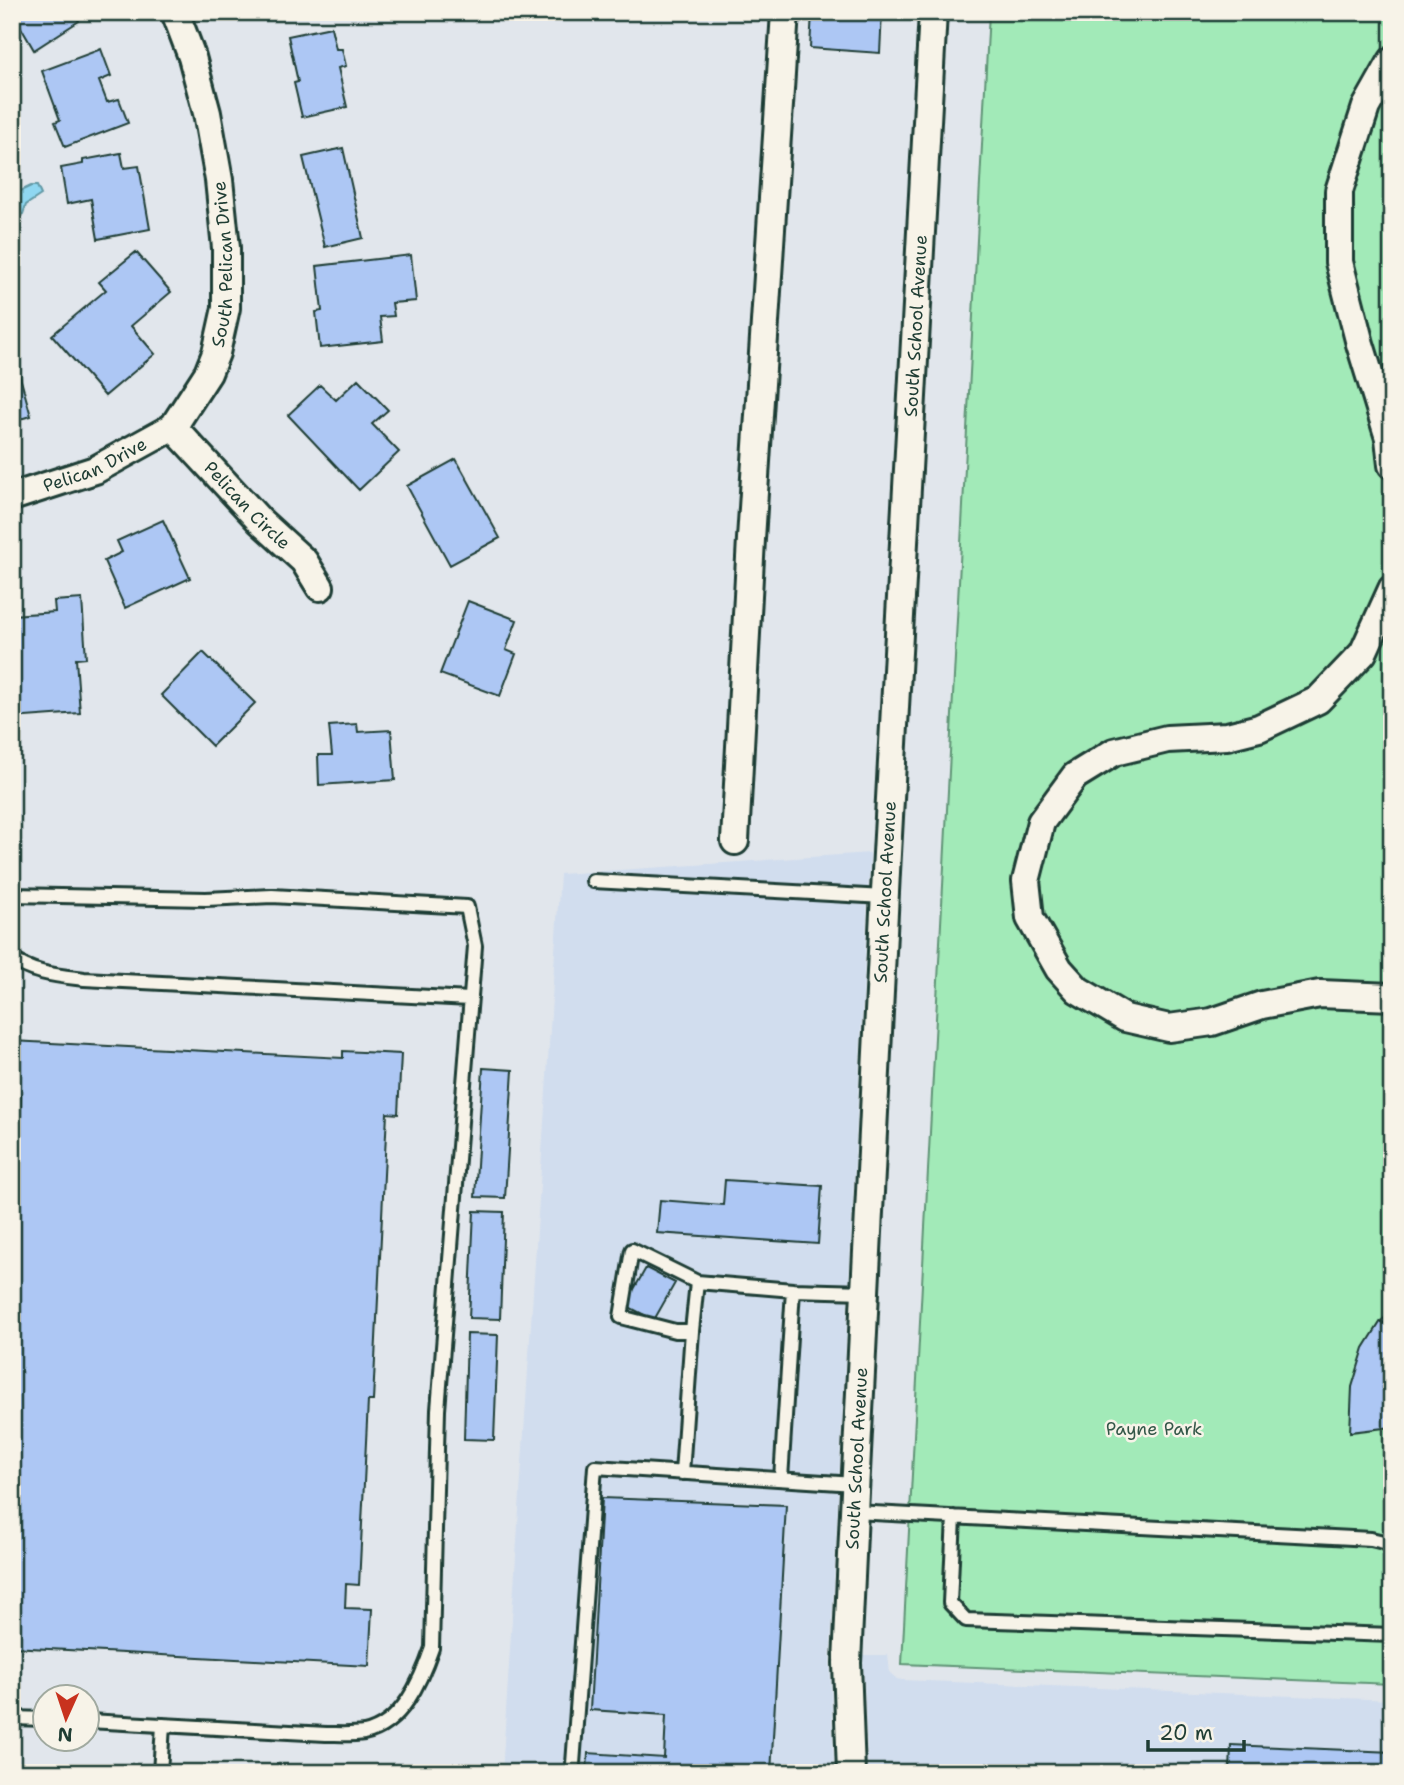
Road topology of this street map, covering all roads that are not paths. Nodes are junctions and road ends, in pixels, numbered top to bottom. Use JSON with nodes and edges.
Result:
{"nodes":[{"id":1,"x":175,"y":12,"type":"edge"},
{"id":2,"x":785,"y":12,"type":"edge"},
{"id":3,"x":933,"y":12,"type":"edge"},
{"id":4,"x":1392,"y":61,"type":"edge"},
{"id":5,"x":173,"y":428,"type":"junction"},
{"id":6,"x":1392,"y":465,"type":"edge"},
{"id":7,"x":12,"y":497,"type":"edge"},
{"id":8,"x":320,"y":587,"type":"dead end"},
{"id":9,"x":1392,"y":589,"type":"edge"},
{"id":10,"x":735,"y":841,"type":"dead end"},
{"id":11,"x":593,"y":881,"type":"dead end"},
{"id":12,"x":12,"y":895,"type":"edge"},
{"id":13,"x":884,"y":897,"type":"junction"},
{"id":14,"x":12,"y":958,"type":"edge"},
{"id":15,"x":1392,"y":997,"type":"edge"},
{"id":16,"x":470,"y":999,"type":"junction"},
{"id":17,"x":697,"y":1282,"type":"junction"},
{"id":18,"x":793,"y":1290,"type":"junction"},
{"id":19,"x":865,"y":1292,"type":"junction"},
{"id":20,"x":692,"y":1331,"type":"junction"},
{"id":21,"x":682,"y":1473,"type":"junction"},
{"id":22,"x":781,"y":1479,"type":"junction"},
{"id":23,"x":855,"y":1484,"type":"junction"},
{"id":24,"x":854,"y":1512,"type":"junction"},
{"id":25,"x":954,"y":1517,"type":"junction"},
{"id":26,"x":1392,"y":1544,"type":"edge"},
{"id":27,"x":1392,"y":1635,"type":"edge"},
{"id":28,"x":12,"y":1718,"type":"edge"},
{"id":29,"x":32,"y":1719,"type":"edge"},
{"id":30,"x":102,"y":1722,"type":"edge"},
{"id":31,"x":163,"y":1725,"type":"junction"},
{"id":32,"x":573,"y":1764,"type":"dead end"},
{"id":33,"x":160,"y":1773,"type":"edge"},
{"id":34,"x":851,"y":1773,"type":"edge"}],
"edges":[{"from":1,"to":5,"type":"street","name":"South Pelican Drive"},
{"from":2,"to":10,"type":"street"},
{"from":3,"to":13,"type":"street","name":"South School Avenue"},
{"from":4,"to":6,"type":"street"},
{"from":5,"to":7,"type":"street","name":"Pelican Drive"},
{"from":5,"to":8,"type":"street","name":"Pelican Circle"},
{"from":9,"to":15,"type":"street"},
{"from":11,"to":13,"type":"lane"},
{"from":12,"to":16,"type":"lane"},
{"from":13,"to":19,"type":"street","name":"South School Avenue"},
{"from":14,"to":16,"type":"lane"},
{"from":16,"to":31,"type":"lane"},
{"from":17,"to":18,"type":"lane"},
{"from":17,"to":20,"type":"lane"},
{"from":17,"to":20,"type":"lane"},
{"from":18,"to":19,"type":"lane"},
{"from":18,"to":22,"type":"lane"},
{"from":19,"to":23,"type":"street","name":"South School Avenue"},
{"from":20,"to":21,"type":"lane"},
{"from":21,"to":22,"type":"lane"},
{"from":21,"to":32,"type":"lane"},
{"from":22,"to":23,"type":"lane"},
{"from":23,"to":24,"type":"street","name":"South School Avenue"},
{"from":24,"to":25,"type":"lane"},
{"from":24,"to":34,"type":"street","name":"South School Avenue"},
{"from":25,"to":26,"type":"lane"},
{"from":25,"to":27,"type":"lane"},
{"from":28,"to":29,"type":"lane"},
{"from":30,"to":31,"type":"lane"},
{"from":31,"to":33,"type":"lane"}]}
